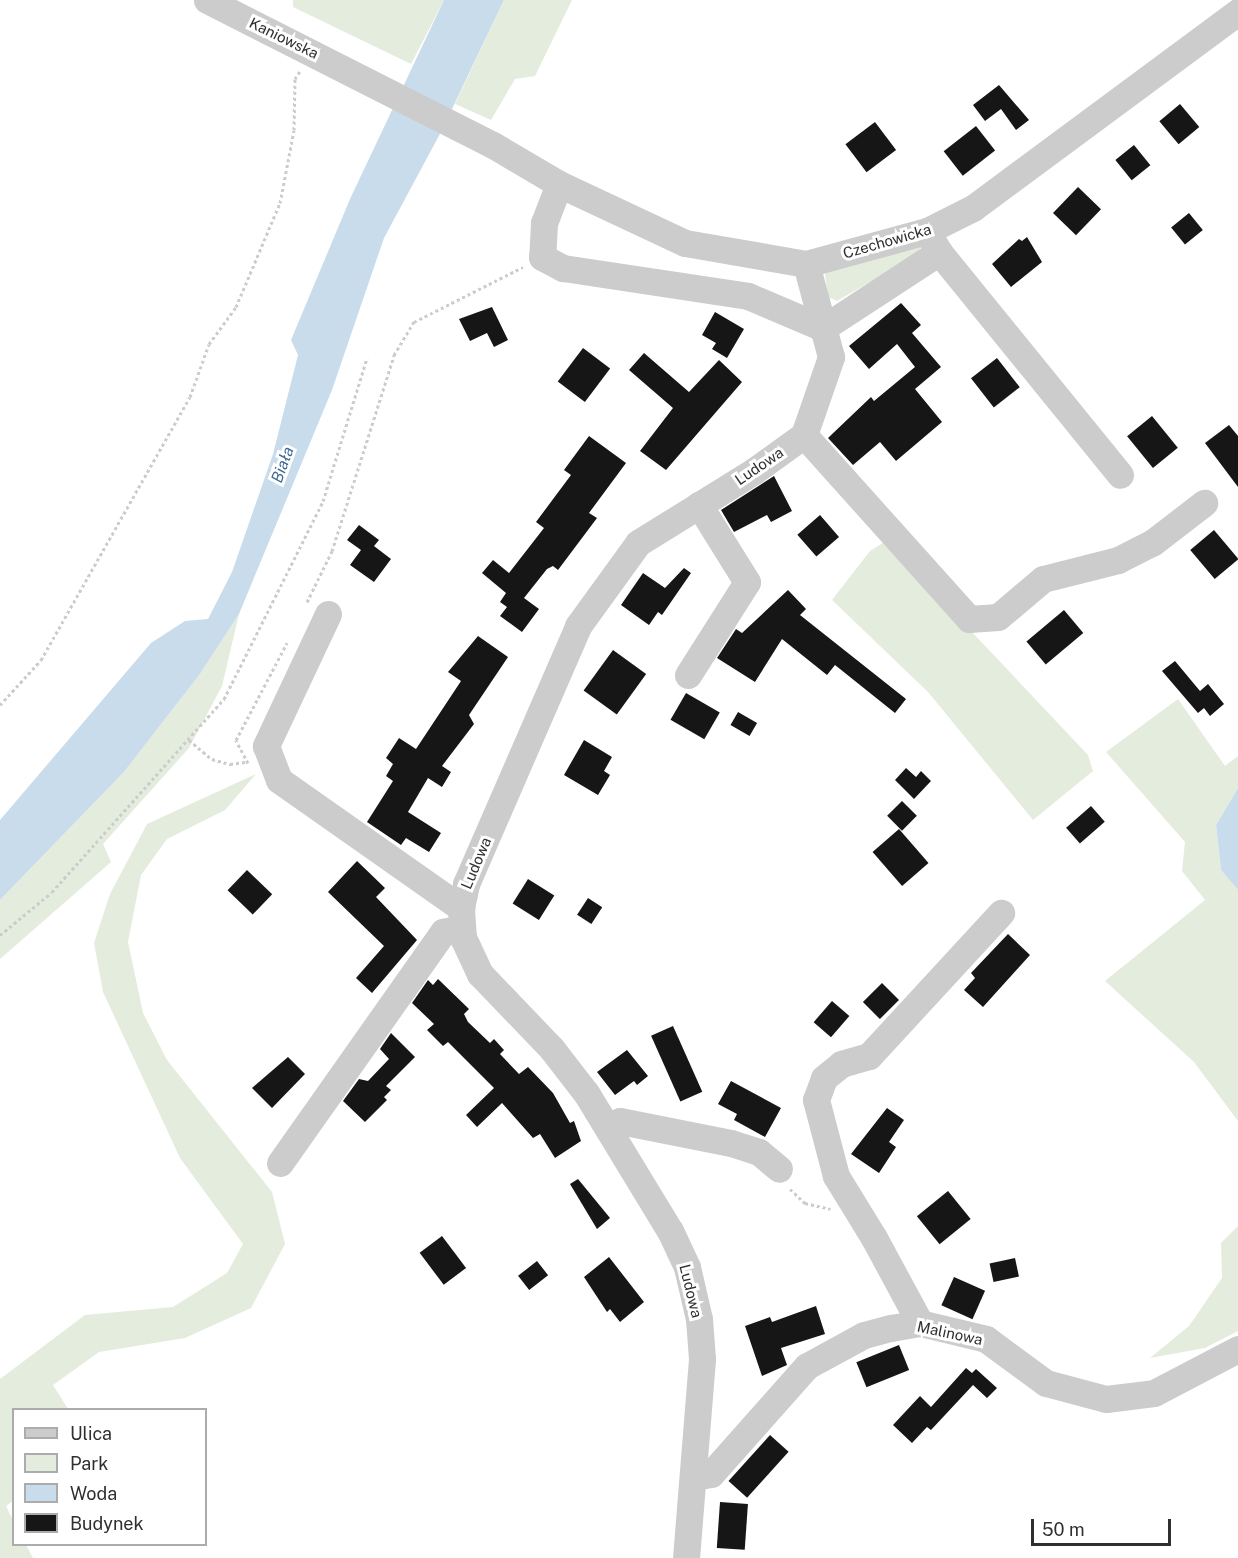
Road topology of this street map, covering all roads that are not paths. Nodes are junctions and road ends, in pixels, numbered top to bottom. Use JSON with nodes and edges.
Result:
{"nodes":[{"id":1,"x":207,"y":0,"type":"edge"},
{"id":2,"x":1238,"y":12,"type":"edge"},
{"id":3,"x":493,"y":145,"type":"joint"},
{"id":4,"x":559,"y":184,"type":"junction"},
{"id":5,"x":933,"y":242,"type":"junction"},
{"id":6,"x":806,"y":264,"type":"junction"},
{"id":7,"x":823,"y":328,"type":"junction"},
{"id":8,"x":804,"y":435,"type":"junction"},
{"id":9,"x":1120,"y":475,"type":"dead end"},
{"id":10,"x":1204,"y":503,"type":"dead end"},
{"id":11,"x":699,"y":505,"type":"junction"},
{"id":12,"x":317,"y":609,"type":"road end"},
{"id":13,"x":688,"y":675,"type":"dead end"},
{"id":14,"x":1001,"y":914,"type":"dead end"},
{"id":15,"x":461,"y":918,"type":"junction"},
{"id":16,"x":607,"y":1126,"type":"junction"},
{"id":17,"x":280,"y":1163,"type":"dead end"},
{"id":18,"x":779,"y":1169,"type":"road end"},
{"id":19,"x":920,"y":1323,"type":"junction"},
{"id":20,"x":1238,"y":1349,"type":"edge"},
{"id":21,"x":694,"y":1477,"type":"junction"},
{"id":22,"x":686,"y":1558,"type":"edge"}],
"edges":[{"from":1,"to":3,"type":"street","name":"Kaniowska"},
{"from":2,"to":5,"type":"street","name":"Czechowicka"},
{"from":3,"to":4,"type":"street","name":"Czechowicka"},
{"from":4,"to":6,"type":"street","name":"Czechowicka"},
{"from":4,"to":7,"type":"street"},
{"from":5,"to":6,"type":"street","name":"Czechowicka"},
{"from":5,"to":7,"type":"street"},
{"from":5,"to":9,"type":"street"},
{"from":6,"to":7,"type":"street"},
{"from":7,"to":8,"type":"street"},
{"from":8,"to":10,"type":"street"},
{"from":8,"to":11,"type":"street","name":"Ludowa"},
{"from":11,"to":13,"type":"street"},
{"from":11,"to":15,"type":"street","name":"Ludowa"},
{"from":12,"to":15,"type":"street"},
{"from":14,"to":19,"type":"street"},
{"from":15,"to":16,"type":"street","name":"Ludowa"},
{"from":15,"to":17,"type":"street"},
{"from":16,"to":18,"type":"street"},
{"from":16,"to":21,"type":"street","name":"Ludowa"},
{"from":19,"to":20,"type":"street","name":"Malinowa"},
{"from":19,"to":21,"type":"street","name":"Malinowa"},
{"from":21,"to":22,"type":"street","name":"Ludowa"}]}
